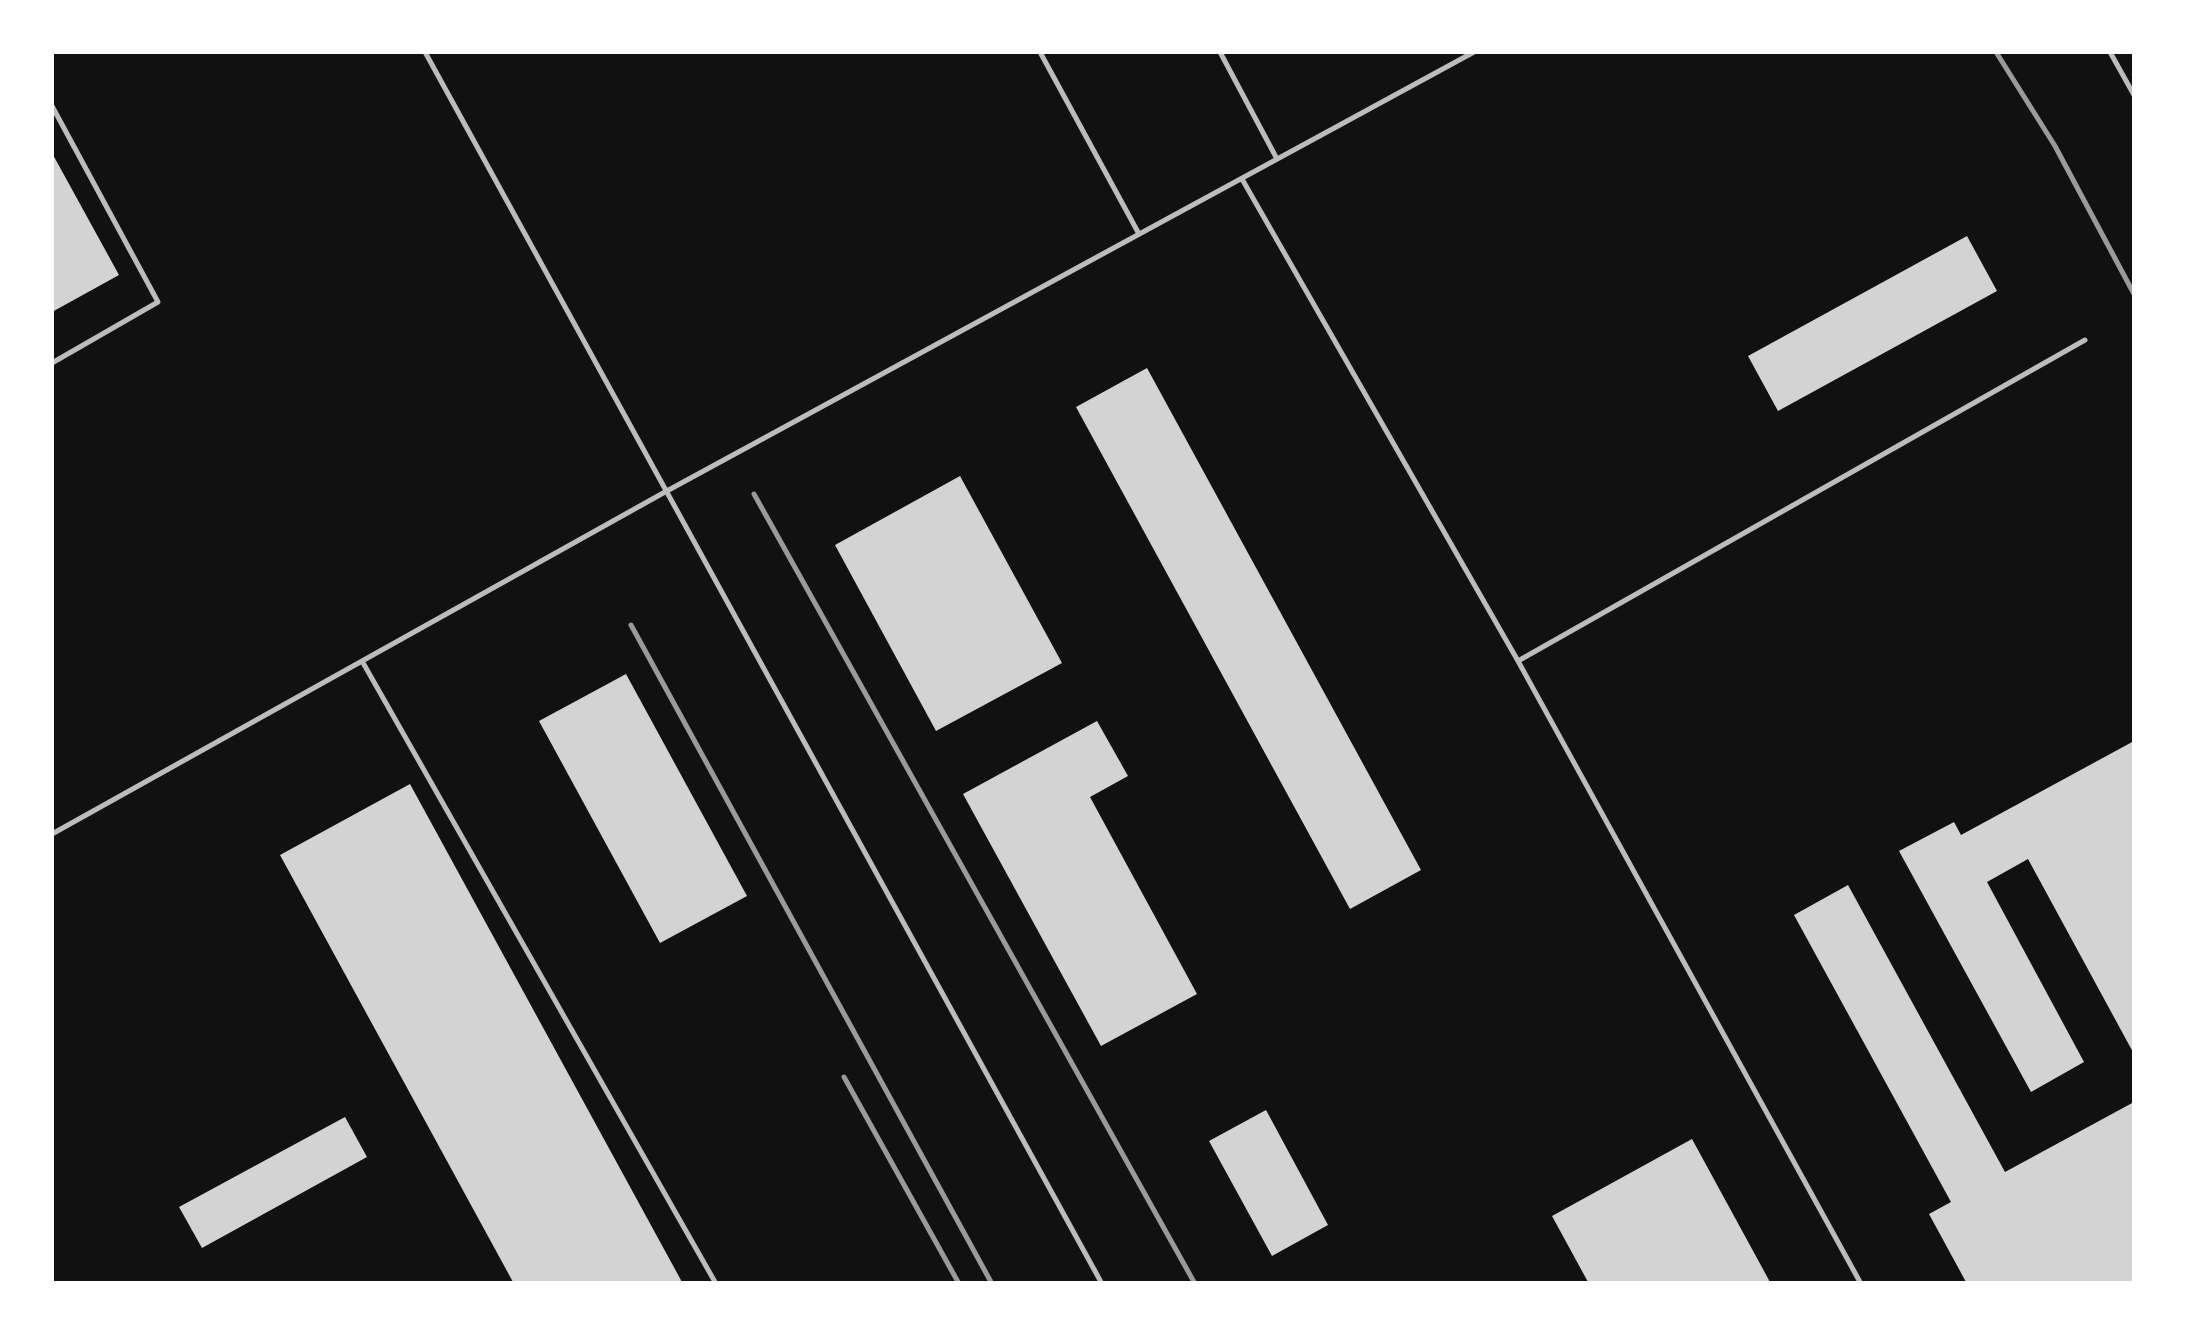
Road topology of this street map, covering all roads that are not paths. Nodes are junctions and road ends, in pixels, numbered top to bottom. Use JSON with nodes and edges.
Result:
{"nodes":[{"id":1,"x":425,"y":52,"type":"edge"},
{"id":2,"x":1040,"y":52,"type":"edge"},
{"id":3,"x":1220,"y":52,"type":"edge"},
{"id":4,"x":1474,"y":52,"type":"edge"},
{"id":5,"x":2110,"y":52,"type":"edge"},
{"id":6,"x":2133,"y":94,"type":"edge"},
{"id":7,"x":52,"y":106,"type":"edge"},
{"id":8,"x":1277,"y":159,"type":"junction"},
{"id":9,"x":1242,"y":179,"type":"junction"},
{"id":10,"x":1139,"y":234,"type":"junction"},
{"id":11,"x":2085,"y":340,"type":"dead end"},
{"id":12,"x":52,"y":363,"type":"edge"},
{"id":13,"x":665,"y":492,"type":"junction"},
{"id":14,"x":362,"y":661,"type":"junction"},
{"id":15,"x":1518,"y":661,"type":"junction"},
{"id":16,"x":52,"y":834,"type":"edge"},
{"id":17,"x":715,"y":1283,"type":"edge"},
{"id":18,"x":1101,"y":1283,"type":"edge"},
{"id":19,"x":1860,"y":1283,"type":"edge"}],
"edges":[{"from":1,"to":13,"type":"lane"},
{"from":2,"to":10,"type":"lane"},
{"from":3,"to":8,"type":"lane"},
{"from":4,"to":8,"type":"lane"},
{"from":5,"to":6,"type":"lane"},
{"from":7,"to":12,"type":"lane"},
{"from":8,"to":9,"type":"lane"},
{"from":9,"to":10,"type":"lane"},
{"from":9,"to":15,"type":"lane"},
{"from":10,"to":13,"type":"lane"},
{"from":11,"to":15,"type":"lane"},
{"from":13,"to":14,"type":"lane"},
{"from":13,"to":18,"type":"lane"},
{"from":14,"to":16,"type":"lane"},
{"from":14,"to":17,"type":"lane"},
{"from":15,"to":19,"type":"lane"}]}
